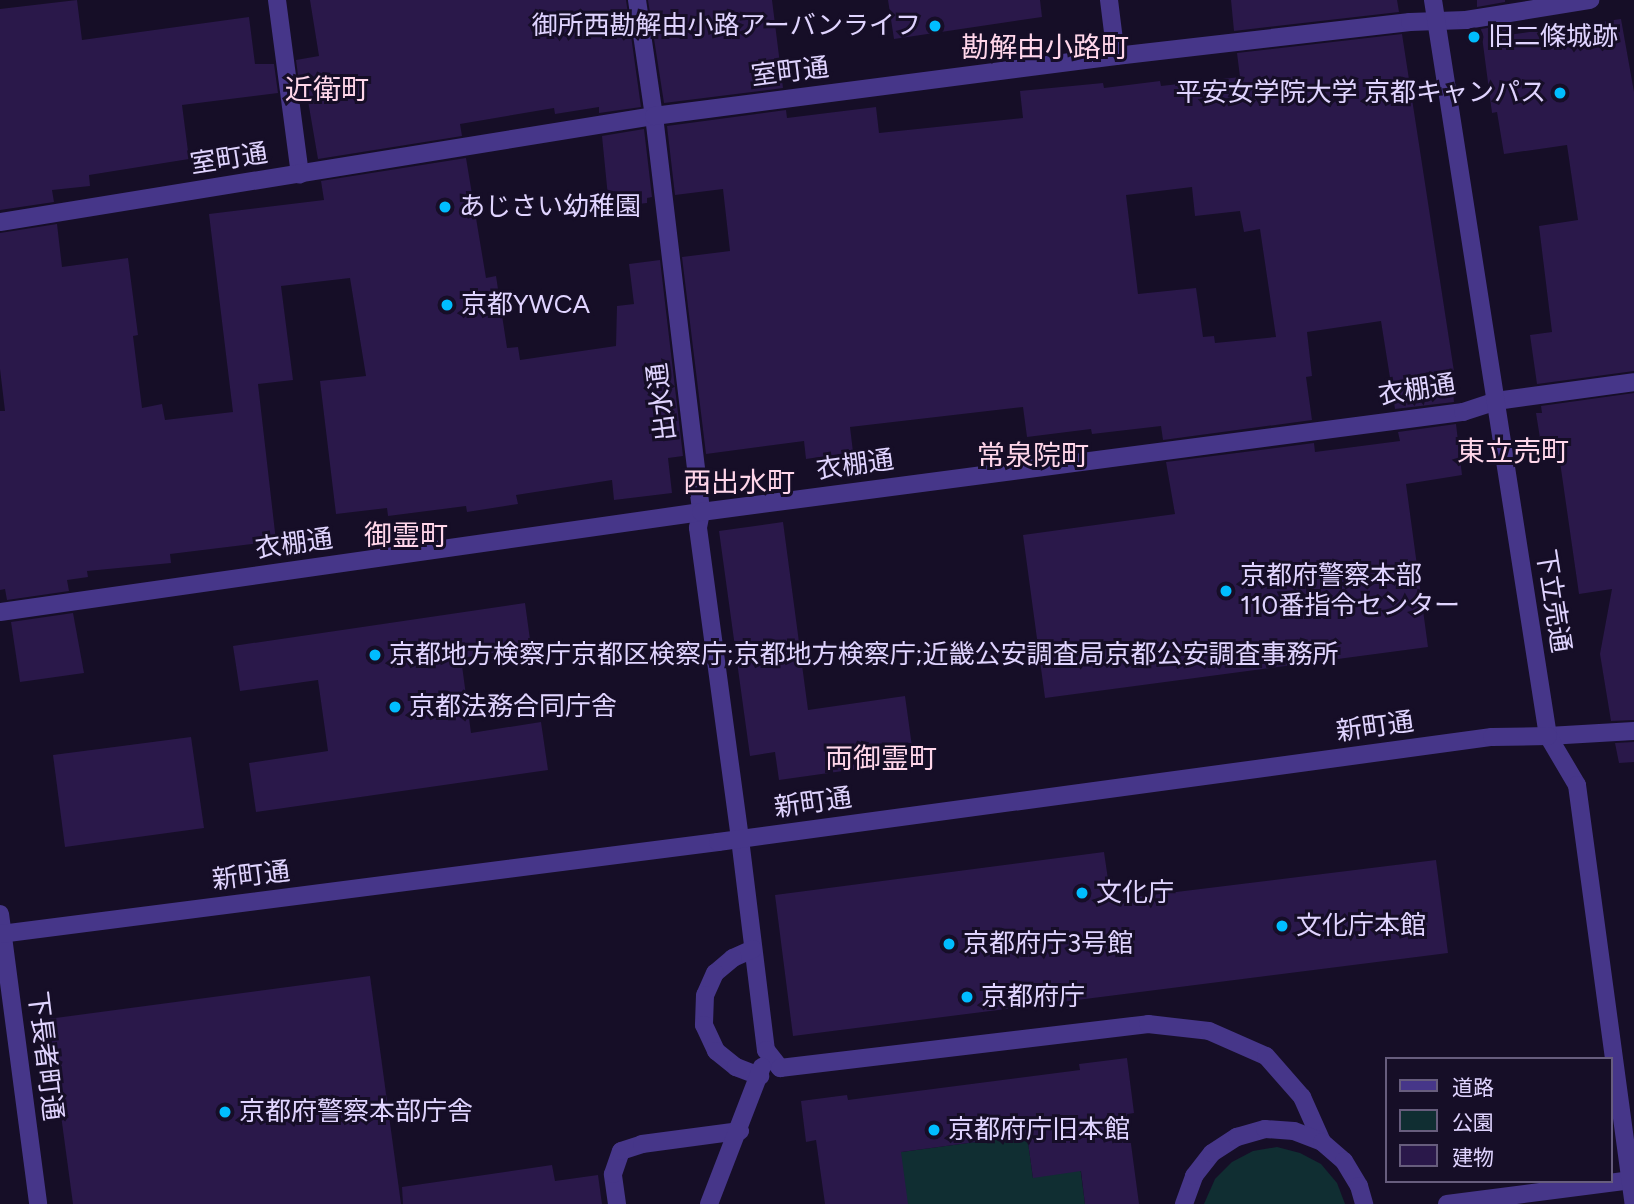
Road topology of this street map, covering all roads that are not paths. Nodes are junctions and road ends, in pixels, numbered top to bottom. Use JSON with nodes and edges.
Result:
{"nodes":[{"id":1,"x":277,"y":0,"type":"edge"},
{"id":2,"x":637,"y":0,"type":"edge"},
{"id":3,"x":1109,"y":0,"type":"edge"},
{"id":4,"x":1433,"y":0,"type":"edge"},
{"id":5,"x":1590,"y":0,"type":"edge"},
{"id":6,"x":1436,"y":21,"type":"junction"},
{"id":7,"x":1116,"y":56,"type":"junction"},
{"id":8,"x":654,"y":116,"type":"junction"},
{"id":9,"x":300,"y":174,"type":"junction"},
{"id":10,"x":0,"y":222,"type":"edge"},
{"id":11,"x":1634,"y":382,"type":"edge"},
{"id":12,"x":1496,"y":401,"type":"junction"},
{"id":13,"x":701,"y":512,"type":"junction"},
{"id":14,"x":0,"y":612,"type":"edge"},
{"id":15,"x":1634,"y":731,"type":"edge"},
{"id":16,"x":1548,"y":736,"type":"junction"},
{"id":17,"x":740,"y":839,"type":"junction"},
{"id":18,"x":0,"y":914,"type":"edge"},
{"id":19,"x":1,"y":934,"type":"edge"},
{"id":20,"x":754,"y":949,"type":"junction"},
{"id":21,"x":766,"y":1050,"type":"junction"},
{"id":22,"x":760,"y":1076,"type":"junction"},
{"id":23,"x":1628,"y":1114,"type":"edge"},
{"id":24,"x":740,"y":1131,"type":"junction"},
{"id":25,"x":1322,"y":1142,"type":"junction"},
{"id":26,"x":1632,"y":1180,"type":"edge"},
{"id":27,"x":1613,"y":1182,"type":"edge"},
{"id":28,"x":1609,"y":1183,"type":"edge"},
{"id":29,"x":38,"y":1204,"type":"edge"},
{"id":30,"x":617,"y":1204,"type":"edge"},
{"id":31,"x":709,"y":1204,"type":"edge"},
{"id":32,"x":1184,"y":1204,"type":"edge"},
{"id":33,"x":1364,"y":1204,"type":"edge"},
{"id":34,"x":1447,"y":1204,"type":"edge"},
{"id":35,"x":1634,"y":1204,"type":"edge"}],
"edges":[{"from":1,"to":9,"type":"street"},
{"from":2,"to":8,"type":"street","name":"出水通"},
{"from":3,"to":7,"type":"street"},
{"from":4,"to":6,"type":"street","name":"下立売通"},
{"from":5,"to":6,"type":"street","name":"室町通"},
{"from":6,"to":7,"type":"street","name":"室町通"},
{"from":6,"to":12,"type":"street","name":"下立売通"},
{"from":7,"to":8,"type":"street","name":"室町通"},
{"from":8,"to":9,"type":"street","name":"室町通"},
{"from":8,"to":13,"type":"street","name":"出水通"},
{"from":9,"to":10,"type":"street","name":"室町通"},
{"from":11,"to":12,"type":"street","name":"衣棚通"},
{"from":12,"to":13,"type":"street","name":"衣棚通"},
{"from":12,"to":16,"type":"street","name":"下立売通"},
{"from":13,"to":14,"type":"street","name":"衣棚通"},
{"from":13,"to":17,"type":"street","name":"出水通"},
{"from":15,"to":16,"type":"street","name":"新町通"},
{"from":16,"to":17,"type":"street","name":"新町通"},
{"from":16,"to":23,"type":"street","name":"下立売通"},
{"from":17,"to":19,"type":"street","name":"新町通"},
{"from":17,"to":20,"type":"street","name":"出水通"},
{"from":18,"to":19,"type":"street","name":"下長者町通"},
{"from":19,"to":29,"type":"street","name":"下長者町通"},
{"from":20,"to":21,"type":"street","name":"出水通"},
{"from":20,"to":22,"type":"street"},
{"from":21,"to":22,"type":"street","name":"出水通"},
{"from":21,"to":25,"type":"street"},
{"from":22,"to":24,"type":"street","name":"出水通"},
{"from":23,"to":26,"type":"street","name":"下立売通"},
{"from":24,"to":30,"type":"street"},
{"from":24,"to":31,"type":"street","name":"出水通"},
{"from":25,"to":32,"type":"street"},
{"from":25,"to":33,"type":"street"},
{"from":26,"to":27,"type":"street"},
{"from":26,"to":35,"type":"street","name":"下立売通"},
{"from":28,"to":34,"type":"street"}]}
